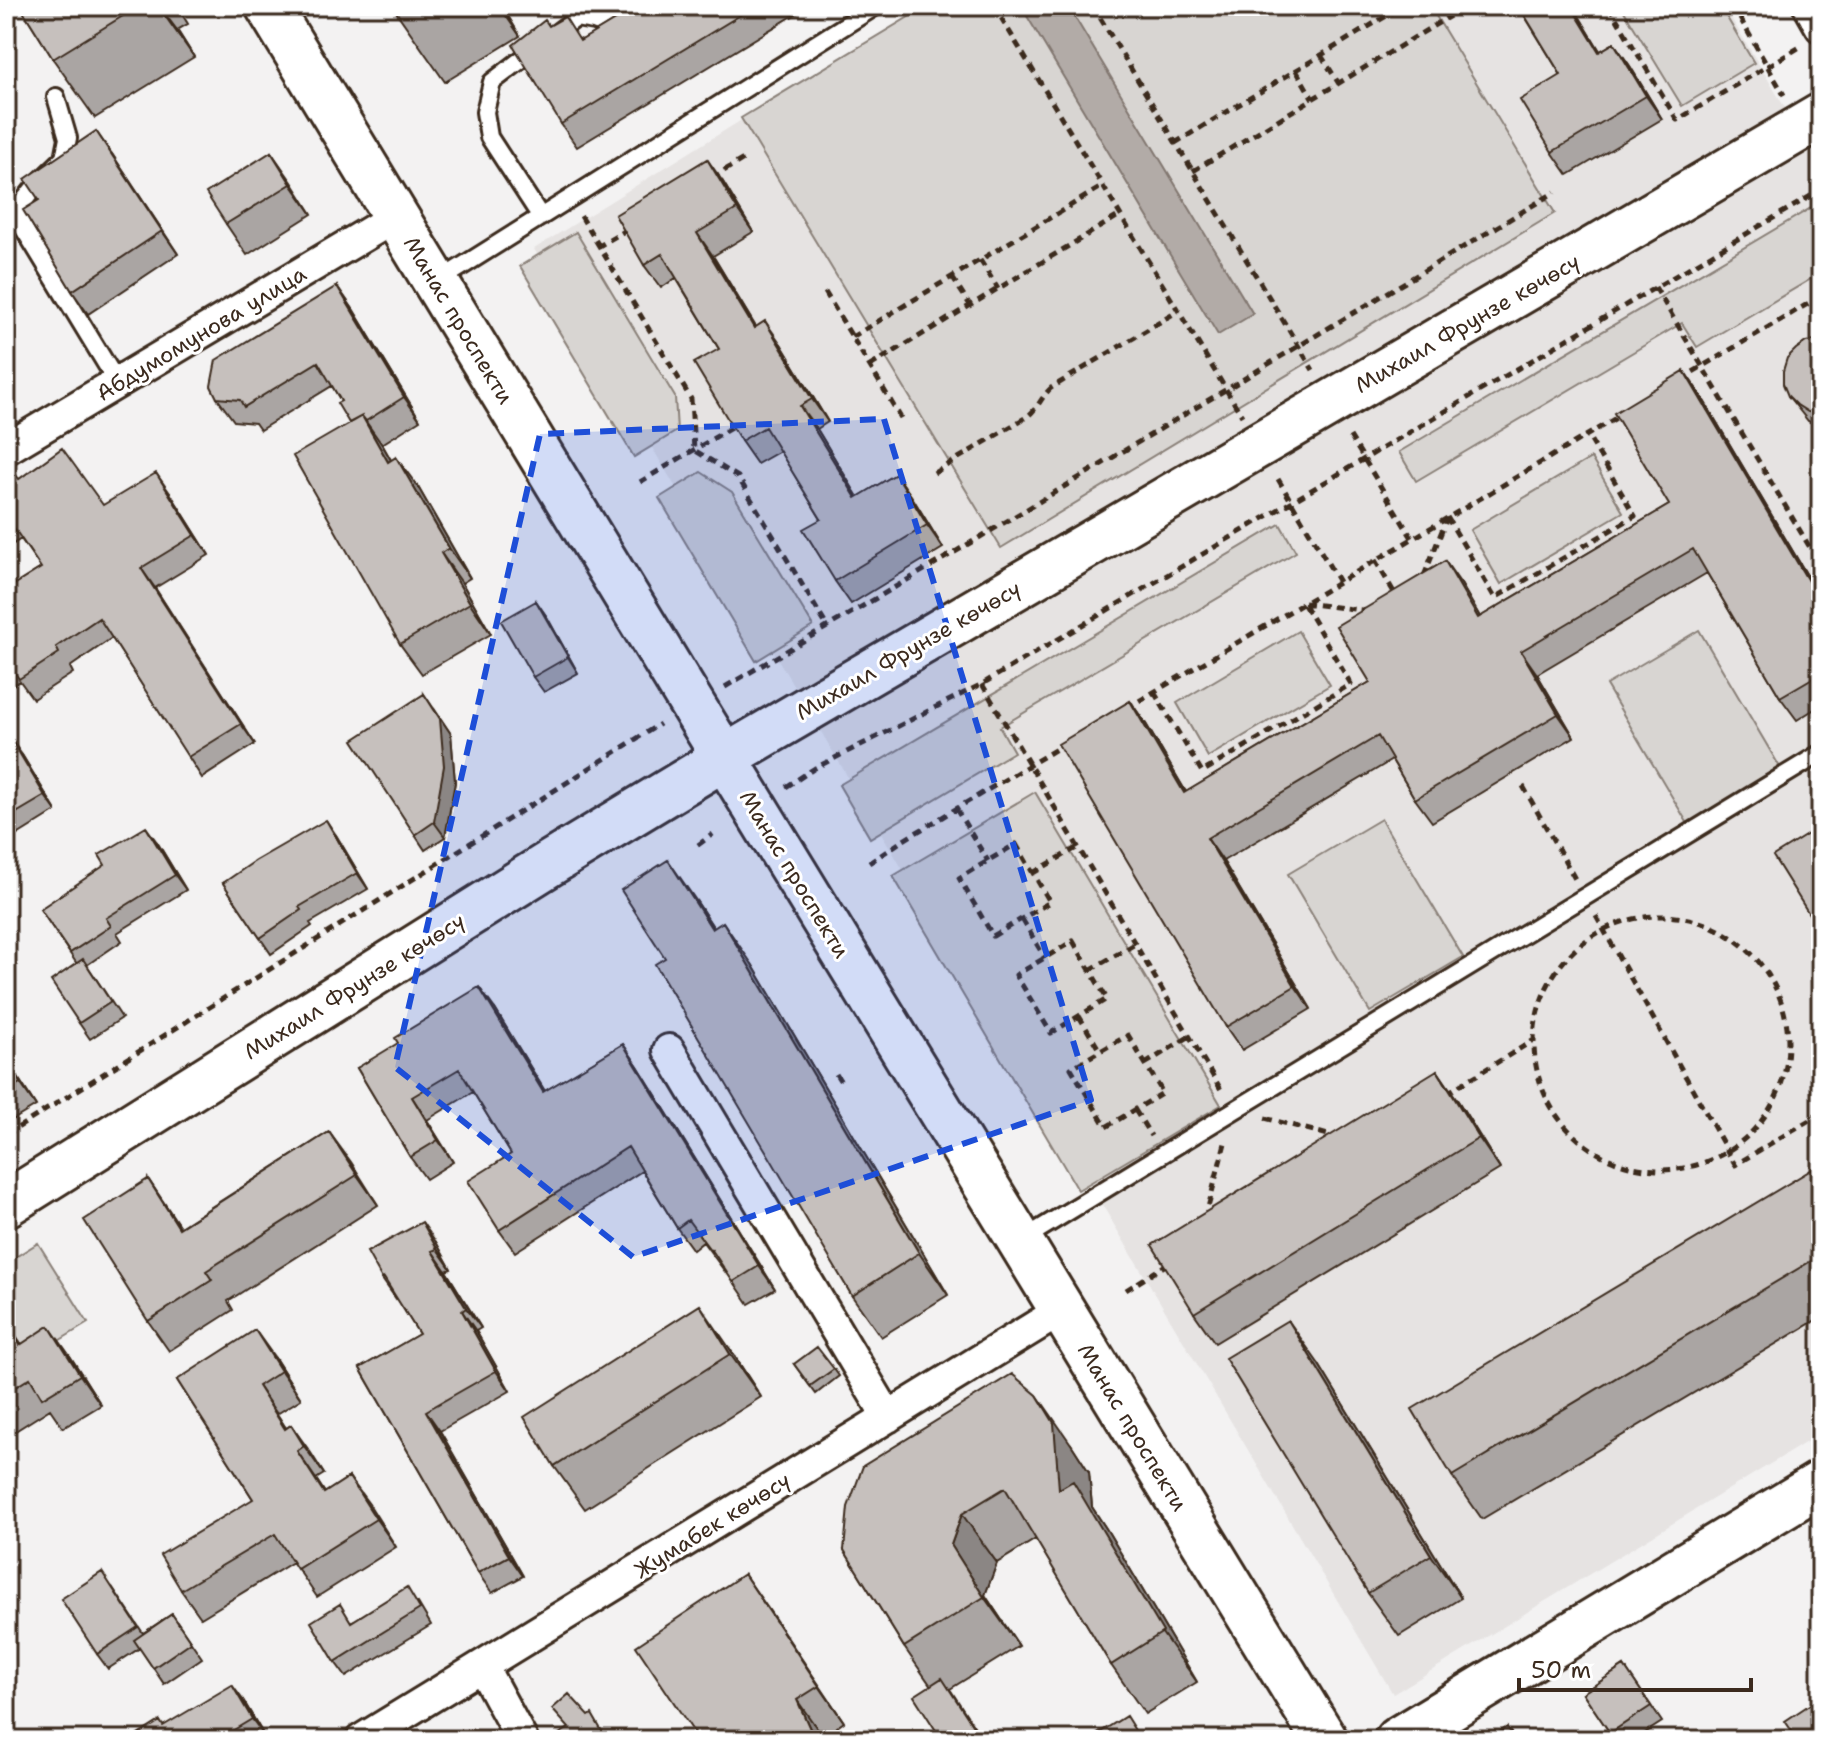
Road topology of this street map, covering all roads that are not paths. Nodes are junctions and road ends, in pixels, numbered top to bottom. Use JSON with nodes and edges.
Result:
{"nodes":[{"id":1,"x":268,"y":6,"type":"edge"},
{"id":2,"x":661,"y":6,"type":"edge"},
{"id":3,"x":876,"y":6,"type":"edge"},
{"id":4,"x":1809,"y":6,"type":"edge"},
{"id":5,"x":1821,"y":27,"type":"edge"},
{"id":6,"x":56,"y":97,"type":"edge"},
{"id":7,"x":1806,"y":111,"type":"edge"},
{"id":8,"x":395,"y":217,"type":"junction"},
{"id":9,"x":541,"y":217,"type":"junction"},
{"id":10,"x":436,"y":283,"type":"junction"},
{"id":11,"x":117,"y":382,"type":"junction"},
{"id":12,"x":6,"y":449,"type":"edge"},
{"id":13,"x":1821,"y":753,"type":"edge"},
{"id":14,"x":724,"y":758,"type":"junction"},
{"id":15,"x":669,"y":1050,"type":"dead end"},
{"id":16,"x":6,"y":1204,"type":"edge"},
{"id":17,"x":1020,"y":1241,"type":"junction"},
{"id":18,"x":1062,"y":1310,"type":"junction"},
{"id":19,"x":888,"y":1417,"type":"junction"},
{"id":20,"x":1821,"y":1483,"type":"edge"},
{"id":21,"x":482,"y":1666,"type":"junction"},
{"id":22,"x":361,"y":1740,"type":"edge"},
{"id":23,"x":522,"y":1740,"type":"edge"},
{"id":24,"x":1325,"y":1740,"type":"edge"},
{"id":25,"x":1397,"y":1740,"type":"edge"}],
"edges":[{"from":1,"to":8,"type":"main road","name":"Манас проспекти"},
{"from":2,"to":9,"type":"lane"},
{"from":3,"to":9,"type":"lane"},
{"from":4,"to":5,"type":"street"},
{"from":6,"to":11,"type":"lane"},
{"from":7,"to":14,"type":"main road","name":"Михаил Фрунзе көчөсү"},
{"from":8,"to":10,"type":"main road","name":"Манас проспекти"},
{"from":8,"to":11,"type":"street","name":"Абдумомунова улица"},
{"from":9,"to":10,"type":"lane"},
{"from":10,"to":14,"type":"main road","name":"Манас проспекти"},
{"from":11,"to":12,"type":"street","name":"Абдумомунова улица"},
{"from":13,"to":17,"type":"lane"},
{"from":14,"to":16,"type":"main road","name":"Михаил Фрунзе көчөсү"},
{"from":14,"to":17,"type":"main road","name":"Манас проспекти"},
{"from":15,"to":19,"type":"street"},
{"from":17,"to":18,"type":"main road","name":"Манас проспекти"},
{"from":18,"to":19,"type":"street","name":"Жумабек көчөсү"},
{"from":18,"to":24,"type":"main road","name":"Манас проспекти"},
{"from":19,"to":21,"type":"street","name":"Жумабек көчөсү"},
{"from":20,"to":25,"type":"main road"},
{"from":21,"to":22,"type":"street","name":"Жумабек көчөсү"},
{"from":21,"to":23,"type":"street"}]}
